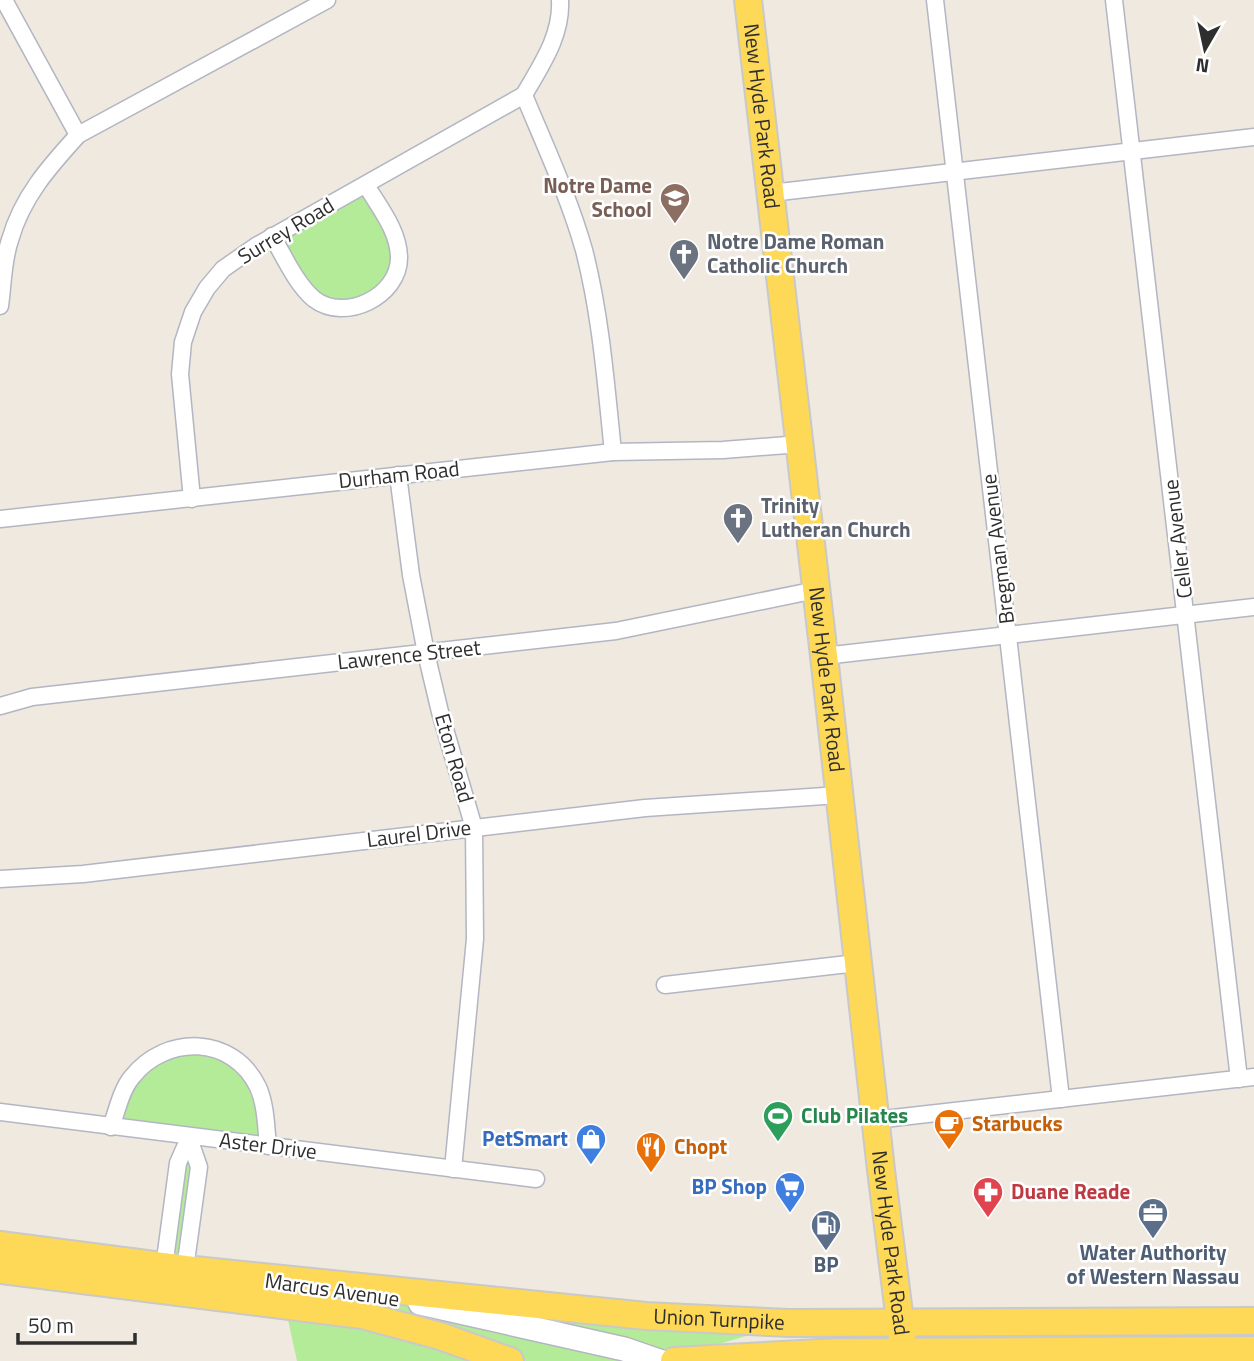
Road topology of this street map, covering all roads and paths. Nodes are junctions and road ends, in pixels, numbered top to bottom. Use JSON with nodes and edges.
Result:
{"nodes":[{"id":1,"x":4,"y":0,"type":"edge"},
{"id":2,"x":327,"y":0,"type":"edge"},
{"id":3,"x":560,"y":0,"type":"edge"},
{"id":4,"x":748,"y":0,"type":"edge"},
{"id":5,"x":935,"y":0,"type":"edge"},
{"id":6,"x":1114,"y":0,"type":"edge"},
{"id":7,"x":524,"y":95,"type":"junction"},
{"id":8,"x":78,"y":135,"type":"junction"},
{"id":9,"x":1254,"y":137,"type":"edge"},
{"id":10,"x":1133,"y":151,"type":"junction"},
{"id":11,"x":954,"y":171,"type":"junction"},
{"id":12,"x":366,"y":185,"type":"junction"},
{"id":13,"x":771,"y":193,"type":"junction"},
{"id":14,"x":272,"y":236,"type":"junction"},
{"id":15,"x":0,"y":306,"type":"edge"},
{"id":16,"x":800,"y":444,"type":"junction"},
{"id":17,"x":613,"y":452,"type":"junction"},
{"id":18,"x":398,"y":475,"type":"junction"},
{"id":19,"x":192,"y":499,"type":"junction"},
{"id":20,"x":0,"y":519,"type":"edge"},
{"id":21,"x":816,"y":590,"type":"junction"},
{"id":22,"x":1254,"y":607,"type":"edge"},
{"id":23,"x":1186,"y":614,"type":"junction"},
{"id":24,"x":1007,"y":635,"type":"junction"},
{"id":25,"x":426,"y":653,"type":"junction"},
{"id":26,"x":824,"y":656,"type":"junction"},
{"id":27,"x":0,"y":706,"type":"edge"},
{"id":28,"x":839,"y":795,"type":"junction"},
{"id":29,"x":474,"y":828,"type":"junction"},
{"id":30,"x":0,"y":879,"type":"edge"},
{"id":31,"x":857,"y":963,"type":"junction"},
{"id":32,"x":665,"y":985,"type":"dead end"},
{"id":33,"x":1247,"y":1078,"type":"edge"},
{"id":34,"x":1061,"y":1099,"type":"junction"},
{"id":35,"x":0,"y":1112,"type":"edge"},
{"id":36,"x":875,"y":1120,"type":"junction"},
{"id":37,"x":111,"y":1127,"type":"junction"},
{"id":38,"x":189,"y":1138,"type":"junction"},
{"id":39,"x":268,"y":1146,"type":"junction"},
{"id":40,"x":453,"y":1169,"type":"junction"},
{"id":41,"x":536,"y":1179,"type":"dead end"},
{"id":42,"x":0,"y":1245,"type":"edge"},
{"id":43,"x":0,"y":1270,"type":"edge"},
{"id":44,"x":174,"y":1276,"type":"junction"},
{"id":45,"x":731,"y":1320,"type":"junction"},
{"id":46,"x":1254,"y":1321,"type":"edge"},
{"id":47,"x":901,"y":1323,"type":"junction"},
{"id":48,"x":1254,"y":1350,"type":"edge"},
{"id":49,"x":862,"y":1352,"type":"junction"},
{"id":50,"x":904,"y":1356,"type":"edge"},
{"id":51,"x":510,"y":1361,"type":"edge"},
{"id":52,"x":661,"y":1361,"type":"edge"},
{"id":53,"x":674,"y":1361,"type":"edge"},
{"id":54,"x":821,"y":1361,"type":"edge"}],
"edges":[{"from":1,"to":8,"type":"street"},
{"from":2,"to":8,"type":"street"},
{"from":3,"to":7,"type":"street"},
{"from":4,"to":13,"type":"main road","name":"New Hyde Park Road"},
{"from":5,"to":11,"type":"street","name":"Bregman Avenue"},
{"from":6,"to":10,"type":"street","name":"Celler Avenue"},
{"from":7,"to":12,"type":"street","name":"Surrey Road"},
{"from":7,"to":17,"type":"street"},
{"from":8,"to":15,"type":"street"},
{"from":9,"to":10,"type":"street"},
{"from":10,"to":11,"type":"street"},
{"from":10,"to":23,"type":"street","name":"Celler Avenue"},
{"from":11,"to":13,"type":"street"},
{"from":11,"to":24,"type":"street","name":"Bregman Avenue"},
{"from":12,"to":14,"type":"street","name":"Surrey Road"},
{"from":12,"to":14,"type":"street"},
{"from":13,"to":16,"type":"main road","name":"New Hyde Park Road"},
{"from":14,"to":19,"type":"street","name":"Surrey Road"},
{"from":16,"to":17,"type":"street","name":"Durham Road"},
{"from":16,"to":21,"type":"main road","name":"New Hyde Park Road"},
{"from":17,"to":18,"type":"street","name":"Durham Road"},
{"from":18,"to":19,"type":"street","name":"Durham Road"},
{"from":18,"to":25,"type":"street","name":"Eton Road"},
{"from":19,"to":20,"type":"street","name":"Durham Road"},
{"from":21,"to":25,"type":"street","name":"Lawrence Street"},
{"from":21,"to":26,"type":"main road","name":"New Hyde Park Road"},
{"from":22,"to":23,"type":"street"},
{"from":23,"to":24,"type":"street"},
{"from":23,"to":33,"type":"street","name":"Celler Avenue"},
{"from":24,"to":26,"type":"street"},
{"from":24,"to":34,"type":"street","name":"Bregman Avenue"},
{"from":25,"to":27,"type":"street","name":"Lawrence Street"},
{"from":25,"to":29,"type":"street","name":"Eton Road"},
{"from":26,"to":28,"type":"main road","name":"New Hyde Park Road"},
{"from":28,"to":29,"type":"street","name":"Laurel Drive"},
{"from":28,"to":31,"type":"main road","name":"New Hyde Park Road"},
{"from":29,"to":30,"type":"street","name":"Laurel Drive"},
{"from":29,"to":40,"type":"street","name":"Eton Road"},
{"from":31,"to":32,"type":"street"},
{"from":31,"to":36,"type":"main road","name":"New Hyde Park Road"},
{"from":33,"to":34,"type":"street"},
{"from":34,"to":36,"type":"street"},
{"from":35,"to":37,"type":"street","name":"Aster Drive"},
{"from":36,"to":47,"type":"main road","name":"New Hyde Park Road"},
{"from":37,"to":38,"type":"street","name":"Aster Drive"},
{"from":37,"to":39,"type":"street"},
{"from":38,"to":39,"type":"street","name":"Aster Drive"},
{"from":38,"to":44,"type":"street"},
{"from":39,"to":40,"type":"street","name":"Aster Drive"},
{"from":40,"to":41,"type":"street","name":"Aster Drive"},
{"from":42,"to":44,"type":"main road","name":"Marcus Avenue"},
{"from":43,"to":44,"type":"main road","name":"Marcus Avenue"},
{"from":44,"to":45,"type":"main road","name":"Union Turnpike"},
{"from":44,"to":51,"type":"main road","name":"Marcus Avenue"},
{"from":44,"to":52,"type":"main road","name":"Marcus Avenue"},
{"from":45,"to":47,"type":"main road","name":"Union Turnpike"},
{"from":45,"to":52,"type":"main road"},
{"from":46,"to":47,"type":"main road","name":"Union Turnpike"},
{"from":47,"to":50,"type":"main road","name":"New Hyde Park Road"},
{"from":48,"to":50,"type":"main road","name":"Union Turnpike"},
{"from":49,"to":50,"type":"main road","name":"Union Turnpike"},
{"from":49,"to":53,"type":"main road","name":"Union Turnpike"},
{"from":49,"to":54,"type":"main road"}]}
